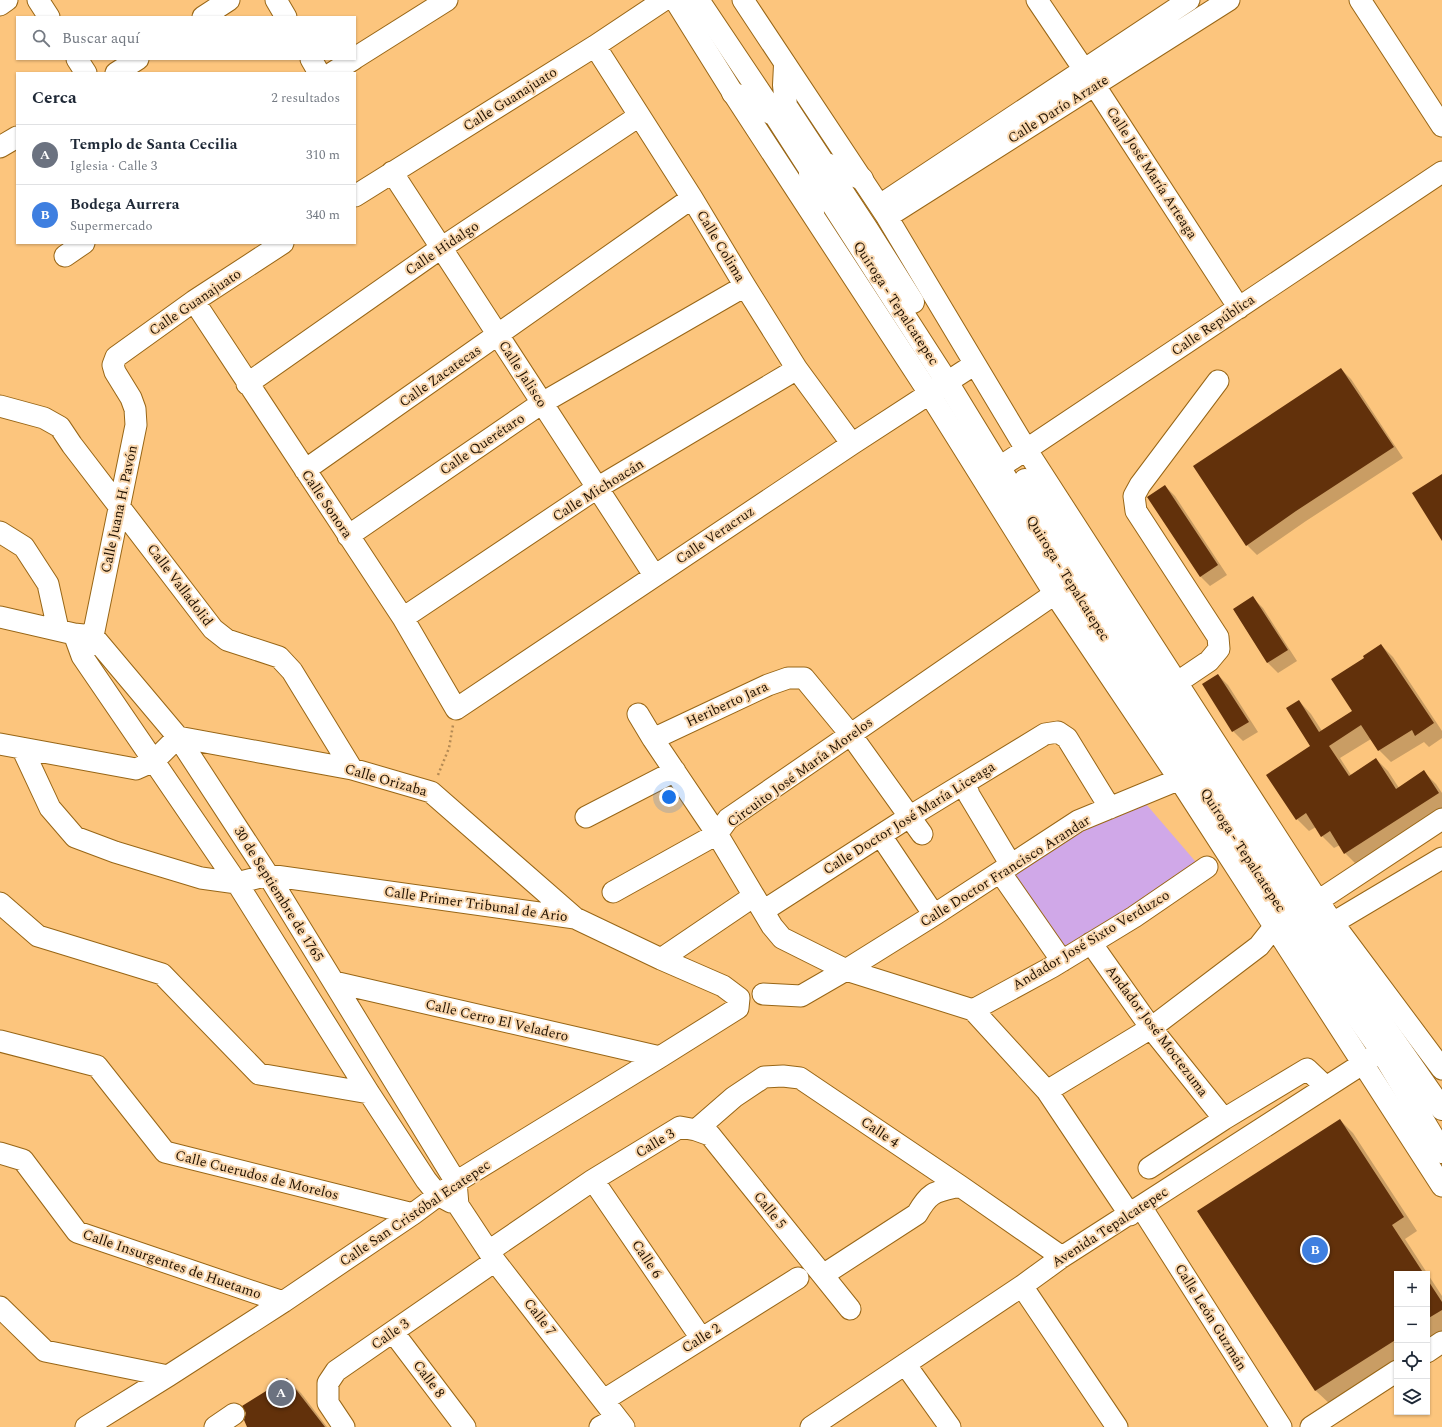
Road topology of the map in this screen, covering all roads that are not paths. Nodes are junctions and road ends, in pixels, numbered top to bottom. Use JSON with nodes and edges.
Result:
{"nodes":[{"id":1,"x":7,"y":0,"type":"edge"},
{"id":2,"x":38,"y":0,"type":"edge"},
{"id":3,"x":229,"y":0,"type":"edge"},
{"id":4,"x":276,"y":0,"type":"edge"},
{"id":5,"x":447,"y":0,"type":"edge"},
{"id":6,"x":717,"y":0,"type":"edge"},
{"id":7,"x":743,"y":0,"type":"edge"},
{"id":8,"x":1037,"y":0,"type":"edge"},
{"id":9,"x":1188,"y":0,"type":"edge"},
{"id":10,"x":1229,"y":0,"type":"edge"},
{"id":11,"x":1360,"y":0,"type":"edge"},
{"id":12,"x":683,"y":2,"type":"edge"},
{"id":13,"x":0,"y":5,"type":"edge"},
{"id":14,"x":48,"y":16,"type":"edge"},
{"id":15,"x":205,"y":16,"type":"edge"},
{"id":16,"x":285,"y":16,"type":"edge"},
{"id":17,"x":595,"y":46,"type":"junction"},
{"id":18,"x":356,"y":58,"type":"edge"},
{"id":19,"x":78,"y":60,"type":"edge"},
{"id":20,"x":136,"y":60,"type":"edge"},
{"id":21,"x":312,"y":60,"type":"edge"},
{"id":22,"x":353,"y":60,"type":"edge"},
{"id":23,"x":785,"y":64,"type":"junction"},
{"id":24,"x":85,"y":72,"type":"edge"},
{"id":25,"x":118,"y":72,"type":"edge"},
{"id":26,"x":318,"y":72,"type":"edge"},
{"id":27,"x":334,"y":72,"type":"edge"},
{"id":28,"x":1090,"y":78,"type":"junction"},
{"id":29,"x":733,"y":93,"type":"junction"},
{"id":30,"x":781,"y":111,"type":"junction"},
{"id":31,"x":639,"y":116,"type":"junction"},
{"id":32,"x":1442,"y":126,"type":"edge"},
{"id":33,"x":16,"y":138,"type":"edge"},
{"id":34,"x":0,"y":148,"type":"edge"},
{"id":35,"x":817,"y":167,"type":"junction"},
{"id":36,"x":392,"y":172,"type":"junction"},
{"id":37,"x":1442,"y":172,"type":"edge"},
{"id":38,"x":862,"y":180,"type":"junction"},
{"id":39,"x":356,"y":195,"type":"edge"},
{"id":40,"x":692,"y":198,"type":"junction"},
{"id":41,"x":883,"y":211,"type":"junction"},
{"id":42,"x":813,"y":213,"type":"junction"},
{"id":43,"x":83,"y":244,"type":"edge"},
{"id":44,"x":281,"y":244,"type":"edge"},
{"id":45,"x":441,"y":248,"type":"junction"},
{"id":46,"x":66,"y":256,"type":"dead end"},
{"id":47,"x":745,"y":286,"type":"junction"},
{"id":48,"x":194,"y":301,"type":"junction"},
{"id":49,"x":1239,"y":308,"type":"junction"},
{"id":50,"x":498,"y":335,"type":"junction"},
{"id":51,"x":113,"y":365,"type":"joint"},
{"id":52,"x":797,"y":369,"type":"junction"},
{"id":53,"x":952,"y":378,"type":"junction"},
{"id":54,"x":1218,"y":381,"type":"dead end"},
{"id":55,"x":247,"y":384,"type":"junction"},
{"id":56,"x":542,"y":403,"type":"junction"},
{"id":57,"x":0,"y":406,"type":"edge"},
{"id":58,"x":852,"y":444,"type":"junction"},
{"id":59,"x":1005,"y":464,"type":"junction"},
{"id":60,"x":305,"y":470,"type":"junction"},
{"id":61,"x":598,"y":488,"type":"junction"},
{"id":62,"x":120,"y":506,"type":"junction"},
{"id":63,"x":0,"y":532,"type":"edge"},
{"id":64,"x":348,"y":536,"type":"junction"},
{"id":65,"x":654,"y":575,"type":"junction"},
{"id":66,"x":1062,"y":588,"type":"junction"},
{"id":67,"x":0,"y":617,"type":"edge"},
{"id":68,"x":403,"y":618,"type":"junction"},
{"id":69,"x":75,"y":633,"type":"junction"},
{"id":70,"x":1155,"y":697,"type":"junction"},
{"id":71,"x":456,"y":709,"type":"joint"},
{"id":72,"x":638,"y":714,"type":"dead end"},
{"id":73,"x":851,"y":735,"type":"junction"},
{"id":74,"x":178,"y":737,"type":"junction"},
{"id":75,"x":653,"y":739,"type":"junction"},
{"id":76,"x":0,"y":744,"type":"edge"},
{"id":77,"x":22,"y":748,"type":"junction"},
{"id":78,"x":154,"y":761,"type":"junction"},
{"id":79,"x":352,"y":769,"type":"junction"},
{"id":80,"x":675,"y":771,"type":"junction"},
{"id":81,"x":1185,"y":776,"type":"junction"},
{"id":82,"x":966,"y":784,"type":"junction"},
{"id":83,"x":1110,"y":808,"type":"junction"},
{"id":84,"x":586,"y":817,"type":"dead end"},
{"id":85,"x":910,"y":817,"type":"junction"},
{"id":86,"x":1442,"y":819,"type":"edge"},
{"id":87,"x":717,"y":834,"type":"junction"},
{"id":88,"x":922,"y":834,"type":"dead end"},
{"id":89,"x":881,"y":836,"type":"junction"},
{"id":90,"x":1442,"y":858,"type":"edge"},
{"id":91,"x":1207,"y":867,"type":"dead end"},
{"id":92,"x":1006,"y":868,"type":"junction"},
{"id":93,"x":268,"y":875,"type":"junction"},
{"id":94,"x":237,"y":883,"type":"junction"},
{"id":95,"x":613,"y":892,"type":"dead end"},
{"id":96,"x":0,"y":903,"type":"edge"},
{"id":97,"x":759,"y":903,"type":"junction"},
{"id":98,"x":934,"y":915,"type":"junction"},
{"id":99,"x":575,"y":918,"type":"junction"},
{"id":100,"x":1303,"y":924,"type":"junction"},
{"id":101,"x":1091,"y":943,"type":"junction"},
{"id":102,"x":661,"y":959,"type":"junction"},
{"id":103,"x":1057,"y":964,"type":"junction"},
{"id":104,"x":846,"y":970,"type":"junction"},
{"id":105,"x":334,"y":982,"type":"junction"},
{"id":106,"x":763,"y":994,"type":"dead end"},
{"id":107,"x":738,"y":998,"type":"joint"},
{"id":108,"x":973,"y":1010,"type":"junction"},
{"id":109,"x":1151,"y":1028,"type":"junction"},
{"id":110,"x":0,"y":1041,"type":"edge"},
{"id":111,"x":1398,"y":1042,"type":"junction"},
{"id":112,"x":660,"y":1057,"type":"junction"},
{"id":113,"x":1362,"y":1064,"type":"junction"},
{"id":114,"x":1442,"y":1069,"type":"edge"},
{"id":115,"x":1326,"y":1087,"type":"junction"},
{"id":116,"x":1047,"y":1091,"type":"junction"},
{"id":117,"x":369,"y":1093,"type":"junction"},
{"id":118,"x":1442,"y":1109,"type":"edge"},
{"id":119,"x":1224,"y":1119,"type":"junction"},
{"id":120,"x":688,"y":1129,"type":"junction"},
{"id":121,"x":1442,"y":1152,"type":"edge"},
{"id":122,"x":0,"y":1154,"type":"edge"},
{"id":123,"x":1149,"y":1168,"type":"dead end"},
{"id":124,"x":593,"y":1180,"type":"junction"},
{"id":125,"x":456,"y":1182,"type":"junction"},
{"id":126,"x":960,"y":1186,"type":"junction"},
{"id":127,"x":1442,"y":1186,"type":"edge"},
{"id":128,"x":438,"y":1196,"type":"junction"},
{"id":129,"x":458,"y":1205,"type":"junction"},
{"id":130,"x":1135,"y":1211,"type":"junction"},
{"id":131,"x":413,"y":1214,"type":"junction"},
{"id":132,"x":492,"y":1256,"type":"junction"},
{"id":133,"x":1062,"y":1257,"type":"junction"},
{"id":134,"x":823,"y":1275,"type":"junction"},
{"id":135,"x":798,"y":1278,"type":"dead end"},
{"id":136,"x":1022,"y":1286,"type":"junction"},
{"id":137,"x":283,"y":1302,"type":"junction"},
{"id":138,"x":0,"y":1306,"type":"edge"},
{"id":139,"x":850,"y":1309,"type":"dead end"},
{"id":140,"x":393,"y":1332,"type":"junction"},
{"id":141,"x":700,"y":1338,"type":"junction"},
{"id":142,"x":1442,"y":1342,"type":"edge"},
{"id":143,"x":1430,"y":1350,"type":"edge"},
{"id":144,"x":905,"y":1364,"type":"junction"},
{"id":145,"x":1394,"y":1373,"type":"edge"},
{"id":146,"x":168,"y":1376,"type":"junction"},
{"id":147,"x":604,"y":1400,"type":"junction"},
{"id":148,"x":234,"y":1414,"type":"dead end"},
{"id":149,"x":614,"y":1424,"type":"edge"},
{"id":150,"x":86,"y":1427,"type":"edge"},
{"id":151,"x":215,"y":1427,"type":"edge"},
{"id":152,"x":344,"y":1427,"type":"edge"},
{"id":153,"x":465,"y":1427,"type":"edge"},
{"id":154,"x":810,"y":1427,"type":"edge"},
{"id":155,"x":950,"y":1427,"type":"edge"},
{"id":156,"x":1117,"y":1427,"type":"edge"},
{"id":157,"x":1281,"y":1427,"type":"edge"},
{"id":158,"x":1311,"y":1427,"type":"edge"}],
"edges":[{"from":1,"to":13,"type":"street"},
{"from":2,"to":14,"type":"street"},
{"from":3,"to":15,"type":"street"},
{"from":4,"to":16,"type":"street"},
{"from":5,"to":18,"type":"street"},
{"from":6,"to":30,"type":"main road","name":"Quiroga - Tepalcatepec"},
{"from":7,"to":23,"type":"street"},
{"from":8,"to":28,"type":"street","name":"Calle José María Arteaga"},
{"from":9,"to":28,"type":"street","name":"Calle Darío Arzate"},
{"from":10,"to":28,"type":"street","name":"Calle Darío Arzate"},
{"from":11,"to":32,"type":"street"},
{"from":12,"to":17,"type":"street","name":"Calle Guanajuato"},
{"from":12,"to":29,"type":"street"},
{"from":12,"to":30,"type":"main road","name":"Quiroga - Tepalcatepec"},
{"from":17,"to":31,"type":"street","name":"Calle Colima"},
{"from":17,"to":36,"type":"street","name":"Calle Guanajuato"},
{"from":19,"to":24,"type":"street"},
{"from":20,"to":25,"type":"street"},
{"from":21,"to":26,"type":"street"},
{"from":22,"to":27,"type":"street"},
{"from":23,"to":30,"type":"main road"},
{"from":23,"to":38,"type":"street"},
{"from":28,"to":41,"type":"street","name":"Calle Darío Arzate"},
{"from":28,"to":49,"type":"street","name":"Calle José María Arteaga"},
{"from":29,"to":30,"type":"main road"},
{"from":29,"to":42,"type":"street"},
{"from":30,"to":35,"type":"main road","name":"Quiroga - Tepalcatepec"},
{"from":31,"to":40,"type":"street","name":"Calle Colima"},
{"from":31,"to":45,"type":"street","name":"Calle Hidalgo"},
{"from":33,"to":34,"type":"street"},
{"from":35,"to":38,"type":"main road"},
{"from":35,"to":42,"type":"main road"},
{"from":35,"to":53,"type":"main road","name":"Quiroga - Tepalcatepec"},
{"from":36,"to":39,"type":"street","name":"Calle Guanajuato"},
{"from":36,"to":45,"type":"street","name":"Calle Jalisco"},
{"from":37,"to":49,"type":"street","name":"Calle República"},
{"from":38,"to":41,"type":"street"},
{"from":40,"to":47,"type":"street","name":"Calle Colima"},
{"from":40,"to":50,"type":"street","name":"Calle Zacatecas"},
{"from":41,"to":53,"type":"street"},
{"from":42,"to":53,"type":"street"},
{"from":43,"to":46,"type":"street"},
{"from":44,"to":48,"type":"street","name":"Calle Guanajuato"},
{"from":45,"to":50,"type":"street","name":"Calle Jalisco"},
{"from":45,"to":55,"type":"street","name":"Calle Hidalgo"},
{"from":47,"to":52,"type":"street","name":"Calle Colima"},
{"from":47,"to":56,"type":"street","name":"Calle Querétaro"},
{"from":48,"to":51,"type":"street","name":"Calle Guanajuato"},
{"from":48,"to":55,"type":"street","name":"Calle Sonora"},
{"from":49,"to":59,"type":"street","name":"Calle República"},
{"from":50,"to":56,"type":"street","name":"Calle Jalisco"},
{"from":50,"to":60,"type":"street","name":"Calle Zacatecas"},
{"from":51,"to":62,"type":"street","name":"Calle Juana H. Pavón"},
{"from":52,"to":58,"type":"street","name":"Calle Colima"},
{"from":52,"to":61,"type":"street","name":"Calle Michoacán"},
{"from":53,"to":58,"type":"street","name":"Calle Veracruz"},
{"from":53,"to":59,"type":"main road","name":"Quiroga - Tepalcatepec"},
{"from":53,"to":59,"type":"street"},
{"from":54,"to":70,"type":"street"},
{"from":55,"to":60,"type":"street","name":"Calle Sonora"},
{"from":56,"to":61,"type":"street","name":"Calle Jalisco"},
{"from":56,"to":64,"type":"street","name":"Calle Querétaro"},
{"from":57,"to":62,"type":"street","name":"Calle Valladolid"},
{"from":58,"to":65,"type":"street","name":"Calle Veracruz"},
{"from":59,"to":66,"type":"main road","name":"Quiroga - Tepalcatepec"},
{"from":59,"to":70,"type":"main road","name":"Quiroga - Tepalcatepec"},
{"from":60,"to":64,"type":"street","name":"Calle Sonora"},
{"from":61,"to":65,"type":"street","name":"Calle Jalisco"},
{"from":61,"to":68,"type":"street","name":"Calle Michoacán"},
{"from":62,"to":69,"type":"street","name":"Calle Juana H. Pavón"},
{"from":62,"to":79,"type":"street","name":"Calle Valladolid"},
{"from":63,"to":69,"type":"street"},
{"from":64,"to":68,"type":"street","name":"Calle Sonora"},
{"from":65,"to":71,"type":"street","name":"Calle Veracruz"},
{"from":66,"to":70,"type":"main road","name":"Quiroga - Tepalcatepec"},
{"from":66,"to":73,"type":"street","name":"Circuito José María Morelos"},
{"from":67,"to":69,"type":"street"},
{"from":68,"to":71,"type":"street","name":"Calle Sonora"},
{"from":69,"to":74,"type":"street","name":"30 de Septiembre de 1765"},
{"from":69,"to":78,"type":"street"},
{"from":70,"to":81,"type":"main road","name":"Quiroga - Tepalcatepec"},
{"from":70,"to":100,"type":"main road","name":"Quiroga - Tepalcatepec"},
{"from":72,"to":75,"type":"street"},
{"from":73,"to":75,"type":"street","name":"Heriberto Jara"},
{"from":73,"to":85,"type":"street"},
{"from":73,"to":87,"type":"street","name":"Circuito José María Morelos"},
{"from":74,"to":78,"type":"street"},
{"from":74,"to":79,"type":"street","name":"Calle Orizaba"},
{"from":74,"to":93,"type":"street","name":"30 de Septiembre de 1765"},
{"from":75,"to":80,"type":"street"},
{"from":76,"to":77,"type":"street"},
{"from":77,"to":78,"type":"street"},
{"from":77,"to":94,"type":"street"},
{"from":78,"to":94,"type":"street"},
{"from":79,"to":99,"type":"street","name":"Calle Orizaba"},
{"from":80,"to":84,"type":"street"},
{"from":80,"to":87,"type":"street"},
{"from":81,"to":83,"type":"street","name":"Calle Doctor Francisco Arandar"},
{"from":81,"to":100,"type":"main road","name":"Quiroga - Tepalcatepec"},
{"from":82,"to":83,"type":"street","name":"Calle Doctor José María Liceaga"},
{"from":82,"to":85,"type":"street","name":"Calle Doctor José María Liceaga"},
{"from":82,"to":92,"type":"street"},
{"from":83,"to":92,"type":"street","name":"Calle Doctor Francisco Arandar"},
{"from":85,"to":88,"type":"street"},
{"from":85,"to":89,"type":"street","name":"Calle Doctor José María Liceaga"},
{"from":86,"to":100,"type":"street"},
{"from":87,"to":95,"type":"street"},
{"from":87,"to":97,"type":"street","name":"Circuito José María Morelos"},
{"from":89,"to":97,"type":"street","name":"Calle Doctor José María Liceaga"},
{"from":89,"to":98,"type":"street"},
{"from":90,"to":100,"type":"street"},
{"from":91,"to":101,"type":"street","name":"Andador José Sixto Verduzco"},
{"from":92,"to":98,"type":"street","name":"Calle Doctor Francisco Arandar"},
{"from":92,"to":103,"type":"street"},
{"from":93,"to":94,"type":"street"},
{"from":93,"to":99,"type":"street","name":"Calle Primer Tribunal de Ario"},
{"from":93,"to":105,"type":"street","name":"30 de Septiembre de 1765"},
{"from":94,"to":117,"type":"street"},
{"from":96,"to":117,"type":"street"},
{"from":97,"to":102,"type":"street","name":"Calle Doctor José María Liceaga"},
{"from":97,"to":104,"type":"street","name":"Circuito José María Morelos"},
{"from":98,"to":104,"type":"street","name":"Calle Doctor Francisco Arandar"},
{"from":99,"to":102,"type":"street","name":"Calle Primer Tribunal de Ario"},
{"from":100,"to":109,"type":"street"},
{"from":100,"to":111,"type":"main road","name":"Quiroga - Tepalcatepec"},
{"from":100,"to":111,"type":"street"},
{"from":100,"to":113,"type":"street"},
{"from":101,"to":103,"type":"street","name":"Andador José Sixto Verduzco"},
{"from":101,"to":109,"type":"street","name":"Andador José Moctezuma"},
{"from":102,"to":107,"type":"street","name":"Calle Primer Tribunal de Ario"},
{"from":103,"to":108,"type":"street","name":"Andador José Sixto Verduzco"},
{"from":104,"to":106,"type":"street","name":"Calle Doctor Francisco Arandar"},
{"from":104,"to":108,"type":"street","name":"Circuito José María Morelos"},
{"from":105,"to":112,"type":"street","name":"Calle Cerro El Veladero"},
{"from":105,"to":125,"type":"street","name":"30 de Septiembre de 1765"},
{"from":107,"to":112,"type":"street","name":"Calle San Cristóbal Ecatepec"},
{"from":108,"to":116,"type":"street"},
{"from":109,"to":116,"type":"street"},
{"from":109,"to":119,"type":"street","name":"Andador José Moctezuma"},
{"from":110,"to":131,"type":"street","name":"Calle Cuerudos de Morelos"},
{"from":111,"to":113,"type":"street","name":"Avenida Tepalcatepec"},
{"from":111,"to":114,"type":"street"},
{"from":111,"to":118,"type":"main road","name":"Quiroga - Tepalcatepec"},
{"from":111,"to":121,"type":"main road","name":"Quiroga - Tepalcatepec"},
{"from":112,"to":125,"type":"street","name":"Calle San Cristóbal Ecatepec"},
{"from":113,"to":115,"type":"street","name":"Avenida Tepalcatepec"},
{"from":113,"to":127,"type":"street"},
{"from":115,"to":119,"type":"street"},
{"from":115,"to":130,"type":"street","name":"Avenida Tepalcatepec"},
{"from":116,"to":130,"type":"street"},
{"from":117,"to":128,"type":"street"},
{"from":119,"to":123,"type":"street"},
{"from":120,"to":124,"type":"street","name":"Calle 3"},
{"from":120,"to":126,"type":"street","name":"Calle 4"},
{"from":120,"to":134,"type":"street","name":"Calle 5"},
{"from":122,"to":137,"type":"street","name":"Calle Insurgentes de Huetamo"},
{"from":124,"to":132,"type":"street","name":"Calle 3"},
{"from":124,"to":141,"type":"street","name":"Calle 6"},
{"from":125,"to":128,"type":"street","name":"Calle San Cristóbal Ecatepec"},
{"from":125,"to":129,"type":"street","name":"Calle 7"},
{"from":126,"to":133,"type":"street","name":"Calle 4"},
{"from":126,"to":134,"type":"street"},
{"from":128,"to":129,"type":"street"},
{"from":128,"to":131,"type":"street","name":"Calle San Cristóbal Ecatepec"},
{"from":129,"to":132,"type":"street","name":"Calle 7"},
{"from":130,"to":133,"type":"street","name":"Avenida Tepalcatepec"},
{"from":130,"to":157,"type":"street","name":"Calle León Guzmán"},
{"from":131,"to":137,"type":"street","name":"Calle San Cristóbal Ecatepec"},
{"from":132,"to":140,"type":"street","name":"Calle 3"},
{"from":132,"to":147,"type":"street","name":"Calle 7"},
{"from":133,"to":136,"type":"street","name":"Avenida Tepalcatepec"},
{"from":134,"to":139,"type":"street","name":"Calle 5"},
{"from":135,"to":141,"type":"street","name":"Calle 2"},
{"from":136,"to":144,"type":"street","name":"Avenida Tepalcatepec"},
{"from":136,"to":156,"type":"street"},
{"from":137,"to":146,"type":"street","name":"Calle San Cristóbal Ecatepec"},
{"from":138,"to":146,"type":"street"},
{"from":140,"to":152,"type":"street","name":"Calle 3"},
{"from":140,"to":153,"type":"street","name":"Calle 8"},
{"from":141,"to":147,"type":"street","name":"Calle 2"},
{"from":142,"to":143,"type":"street"},
{"from":144,"to":154,"type":"street","name":"Avenida Tepalcatepec"},
{"from":144,"to":155,"type":"street"},
{"from":145,"to":158,"type":"street"},
{"from":146,"to":150,"type":"street","name":"Calle San Cristóbal Ecatepec"},
{"from":147,"to":149,"type":"street","name":"Calle 7"},
{"from":148,"to":151,"type":"street"}]}
